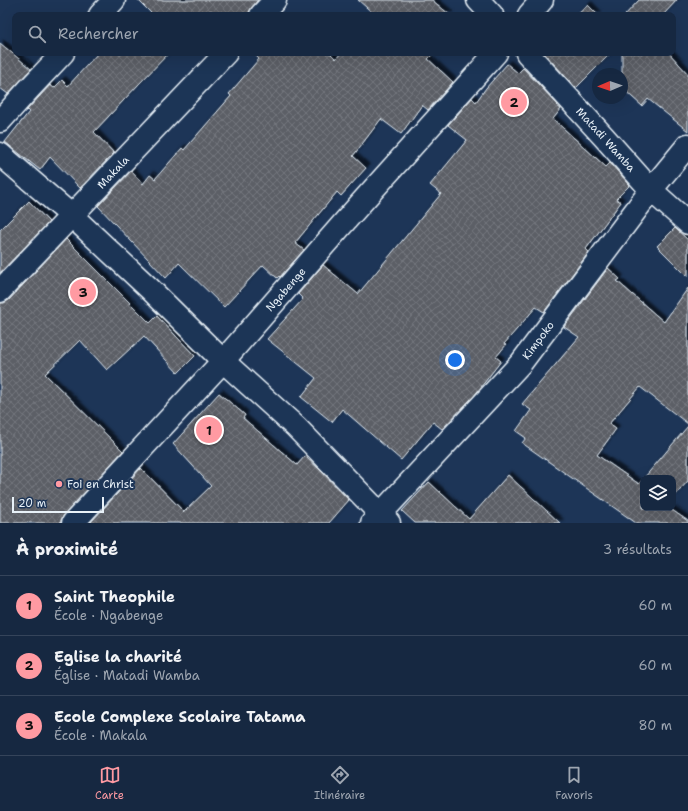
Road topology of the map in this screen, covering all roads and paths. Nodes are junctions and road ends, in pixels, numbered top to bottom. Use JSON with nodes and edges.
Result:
{"nodes":[{"id":1,"x":114,"y":0,"type":"edge"},
{"id":2,"x":275,"y":0,"type":"edge"},
{"id":3,"x":478,"y":0,"type":"edge"},
{"id":4,"x":542,"y":0,"type":"edge"},
{"id":5,"x":103,"y":12,"type":"edge"},
{"id":6,"x":264,"y":12,"type":"edge"},
{"id":7,"x":489,"y":12,"type":"edge"},
{"id":8,"x":532,"y":12,"type":"edge"},
{"id":9,"x":60,"y":56,"type":"edge"},
{"id":10,"x":223,"y":56,"type":"edge"},
{"id":11,"x":493,"y":56,"type":"edge"},
{"id":12,"x":530,"y":56,"type":"edge"},
{"id":13,"x":0,"y":121,"type":"edge"},
{"id":14,"x":688,"y":145,"type":"edge"},
{"id":15,"x":0,"y":154,"type":"edge"},
{"id":16,"x":651,"y":190,"type":"junction"},
{"id":17,"x":72,"y":216,"type":"junction"},
{"id":18,"x":688,"y":223,"type":"edge"},
{"id":19,"x":0,"y":291,"type":"edge"},
{"id":20,"x":223,"y":361,"type":"junction"},
{"id":21,"x":380,"y":520,"type":"edge"},
{"id":22,"x":73,"y":523,"type":"edge"}],
"edges":[{"from":1,"to":5,"type":"street"},
{"from":2,"to":6,"type":"street"},
{"from":3,"to":7,"type":"street"},
{"from":4,"to":8,"type":"street"},
{"from":9,"to":13,"type":"street"},
{"from":10,"to":17,"type":"street","name":"Makala"},
{"from":11,"to":20,"type":"street","name":"Ngabenge"},
{"from":12,"to":16,"type":"street","name":"Matadi Wamba"},
{"from":14,"to":16,"type":"street","name":"Kimpoko"},
{"from":15,"to":17,"type":"street"},
{"from":16,"to":18,"type":"street","name":"Matadi Wamba"},
{"from":16,"to":21,"type":"street","name":"Kimpoko"},
{"from":17,"to":19,"type":"street","name":"Makala"},
{"from":17,"to":20,"type":"street"},
{"from":20,"to":21,"type":"street"},
{"from":20,"to":22,"type":"street","name":"Ngabenge"}]}
